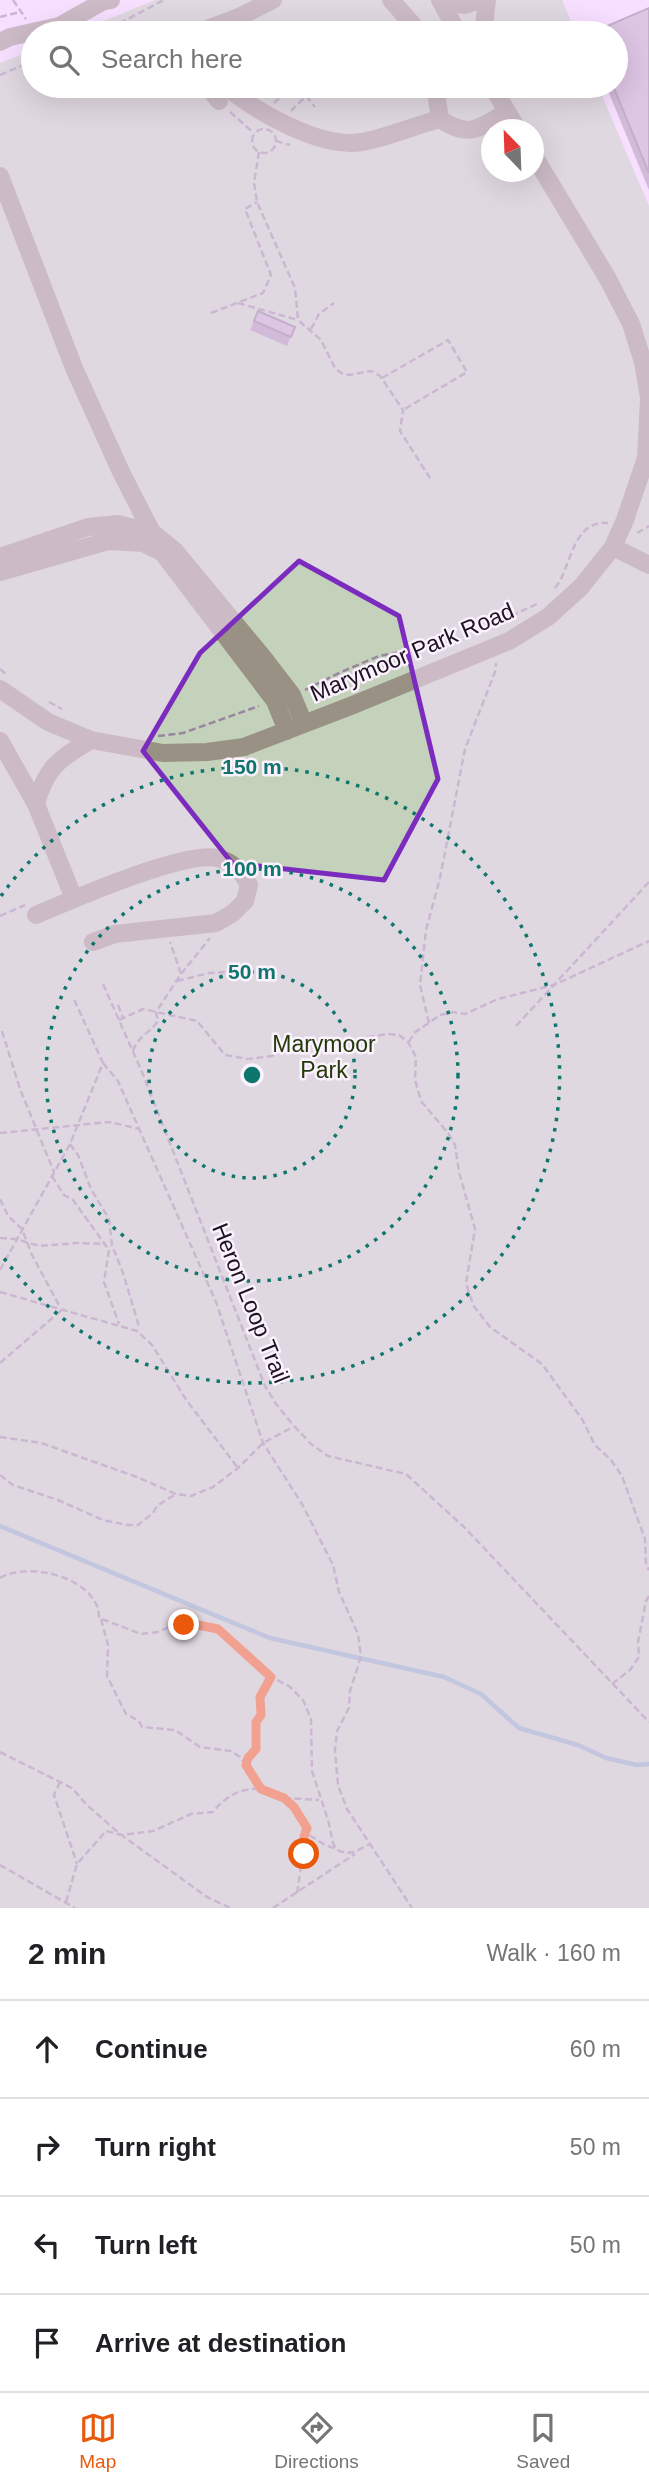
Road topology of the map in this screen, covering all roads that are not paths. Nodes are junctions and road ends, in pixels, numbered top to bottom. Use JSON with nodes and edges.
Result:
{"nodes":[{"id":1,"x":111,"y":0,"type":"edge"},
{"id":2,"x":273,"y":0,"type":"edge"},
{"id":3,"x":391,"y":0,"type":"edge"},
{"id":4,"x":480,"y":0,"type":"edge"},
{"id":5,"x":487,"y":0,"type":"edge"},
{"id":6,"x":440,"y":1,"type":"edge"},
{"id":7,"x":68,"y":21,"type":"edge"},
{"id":8,"x":223,"y":21,"type":"edge"},
{"id":9,"x":410,"y":21,"type":"edge"},
{"id":10,"x":451,"y":21,"type":"edge"},
{"id":11,"x":485,"y":21,"type":"edge"},
{"id":12,"x":21,"y":35,"type":"edge"},
{"id":13,"x":0,"y":42,"type":"edge"},
{"id":14,"x":236,"y":98,"type":"edge"},
{"id":15,"x":437,"y":98,"type":"edge"},
{"id":16,"x":499,"y":98,"type":"edge"},
{"id":17,"x":507,"y":112,"type":"junction"},
{"id":18,"x":440,"y":118,"type":"junction"},
{"id":19,"x":511,"y":119,"type":"edge"},
{"id":20,"x":544,"y":173,"type":"edge"},
{"id":21,"x":0,"y":176,"type":"edge"},
{"id":22,"x":649,"y":411,"type":"edge"},
{"id":23,"x":153,"y":533,"type":"junction"},
{"id":24,"x":613,"y":547,"type":"junction"},
{"id":25,"x":162,"y":552,"type":"junction"},
{"id":26,"x":0,"y":557,"type":"edge"},
{"id":27,"x":649,"y":565,"type":"edge"},
{"id":28,"x":0,"y":572,"type":"edge"},
{"id":29,"x":5,"y":683,"type":"edge"},
{"id":30,"x":304,"y":724,"type":"junction"},
{"id":31,"x":287,"y":731,"type":"junction"},
{"id":32,"x":91,"y":740,"type":"junction"},
{"id":33,"x":0,"y":741,"type":"edge"},
{"id":34,"x":36,"y":804,"type":"junction"},
{"id":35,"x":74,"y":899,"type":"junction"},
{"id":36,"x":34,"y":909,"type":"road end"},
{"id":37,"x":93,"y":942,"type":"dead end"}],
"edges":[{"from":1,"to":7,"type":"street"},
{"from":2,"to":8,"type":"street"},
{"from":3,"to":9,"type":"street"},
{"from":4,"to":6,"type":"street"},
{"from":5,"to":11,"type":"street"},
{"from":6,"to":10,"type":"street"},
{"from":12,"to":13,"type":"street"},
{"from":14,"to":18,"type":"street"},
{"from":15,"to":18,"type":"street"},
{"from":16,"to":17,"type":"street"},
{"from":17,"to":18,"type":"street"},
{"from":17,"to":19,"type":"street"},
{"from":20,"to":22,"type":"street","name":"Marymoor Park Road"},
{"from":21,"to":23,"type":"street"},
{"from":22,"to":24,"type":"street","name":"Marymoor Park Road"},
{"from":23,"to":25,"type":"street"},
{"from":23,"to":26,"type":"street"},
{"from":23,"to":30,"type":"street"},
{"from":24,"to":27,"type":"street"},
{"from":24,"to":30,"type":"street","name":"Marymoor Park Road"},
{"from":25,"to":28,"type":"street"},
{"from":25,"to":31,"type":"street"},
{"from":29,"to":32,"type":"street","name":"Marymoor Park Road"},
{"from":30,"to":31,"type":"street","name":"Marymoor Park Road"},
{"from":31,"to":32,"type":"street","name":"Marymoor Park Road"},
{"from":32,"to":34,"type":"street"},
{"from":33,"to":34,"type":"street"},
{"from":34,"to":35,"type":"street"},
{"from":35,"to":36,"type":"street"},
{"from":35,"to":37,"type":"street"}]}
